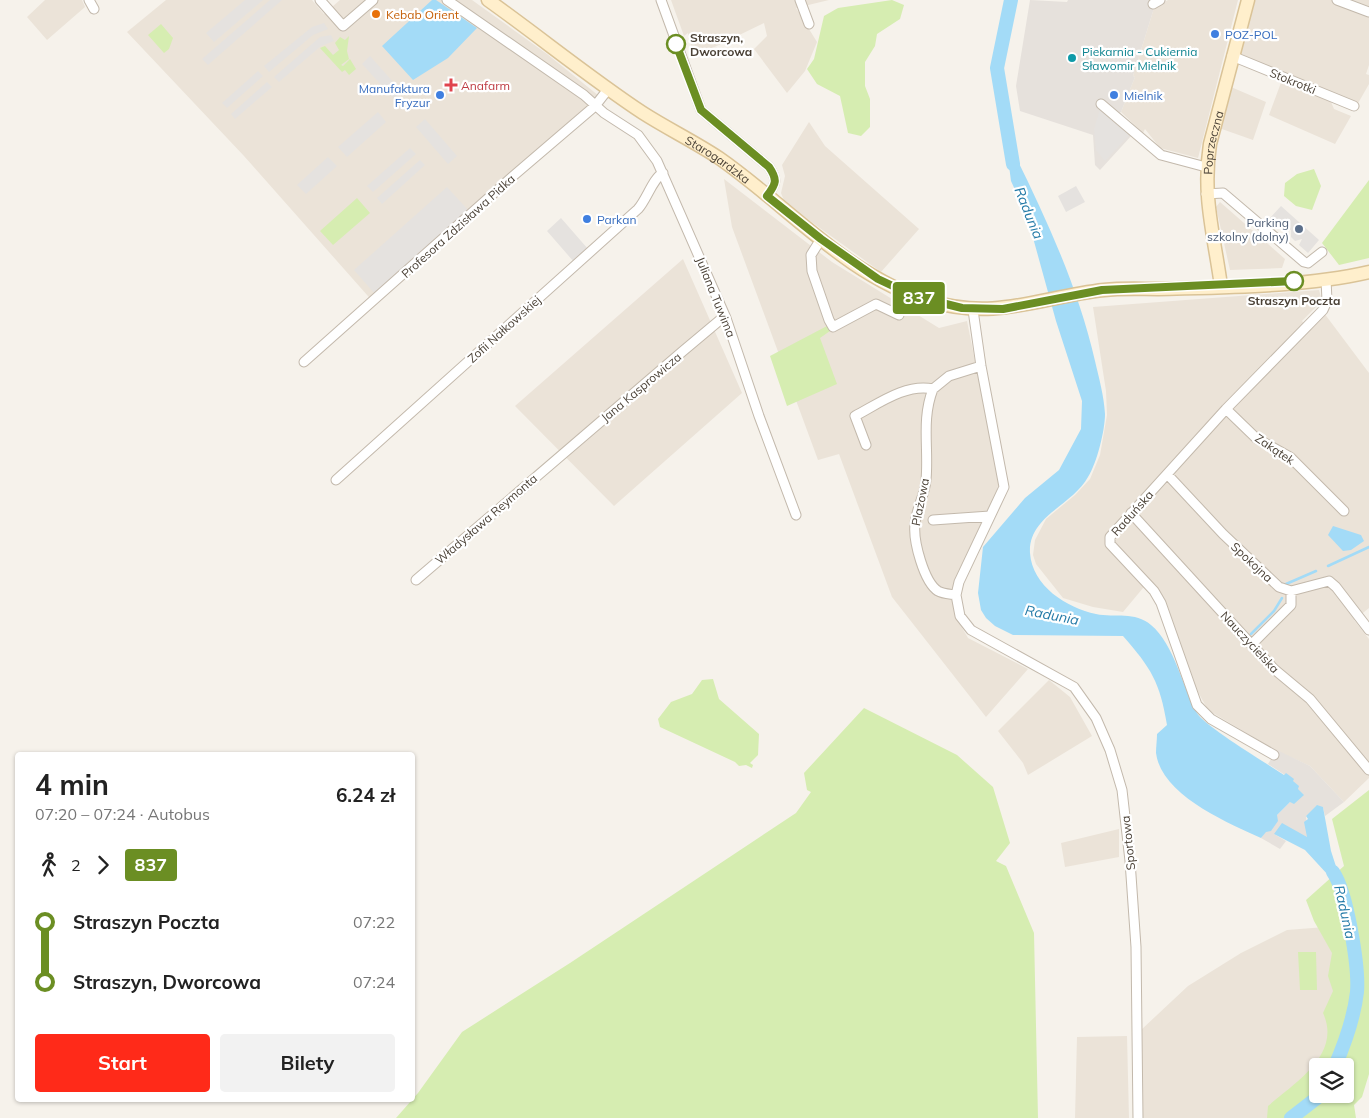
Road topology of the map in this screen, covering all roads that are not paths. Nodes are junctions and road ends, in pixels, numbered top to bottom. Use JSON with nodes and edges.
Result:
{"nodes":[{"id":1,"x":89,"y":0,"type":"edge"},
{"id":2,"x":372,"y":0,"type":"edge"},
{"id":3,"x":447,"y":0,"type":"edge"},
{"id":4,"x":488,"y":0,"type":"edge"},
{"id":5,"x":661,"y":0,"type":"edge"},
{"id":6,"x":800,"y":0,"type":"edge"},
{"id":7,"x":1248,"y":0,"type":"edge"},
{"id":8,"x":1337,"y":0,"type":"edge"},
{"id":9,"x":322,"y":3,"type":"edge"},
{"id":10,"x":94,"y":9,"type":"dead end"},
{"id":11,"x":1369,"y":12,"type":"edge"},
{"id":12,"x":810,"y":24,"type":"dead end"},
{"id":13,"x":1232,"y":56,"type":"junction"},
{"id":14,"x":609,"y":88,"type":"junction"},
{"id":15,"x":1101,"y":104,"type":"dead end"},
{"id":16,"x":595,"y":106,"type":"junction"},
{"id":17,"x":1354,"y":106,"type":"dead end"},
{"id":18,"x":1206,"y":167,"type":"junction"},
{"id":19,"x":663,"y":173,"type":"junction"},
{"id":20,"x":1206,"y":194,"type":"junction"},
{"id":21,"x":767,"y":196,"type":"junction"},
{"id":22,"x":821,"y":239,"type":"junction"},
{"id":23,"x":1322,"y":252,"type":"dead end"},
{"id":24,"x":1369,"y":272,"type":"edge"},
{"id":25,"x":1326,"y":278,"type":"junction"},
{"id":26,"x":1221,"y":286,"type":"junction"},
{"id":27,"x":973,"y":310,"type":"junction"},
{"id":28,"x":899,"y":315,"type":"dead end"},
{"id":29,"x":726,"y":318,"type":"junction"},
{"id":30,"x":304,"y":362,"type":"dead end"},
{"id":31,"x":981,"y":366,"type":"junction"},
{"id":32,"x":933,"y":389,"type":"junction"},
{"id":33,"x":1226,"y":409,"type":"junction"},
{"id":34,"x":866,"y":445,"type":"dead end"},
{"id":35,"x":557,"y":458,"type":"joint"},
{"id":36,"x":1167,"y":474,"type":"junction"},
{"id":37,"x":336,"y":480,"type":"dead end"},
{"id":38,"x":1344,"y":511,"type":"dead end"},
{"id":39,"x":1131,"y":513,"type":"junction"},
{"id":40,"x":796,"y":515,"type":"dead end"},
{"id":41,"x":990,"y":516,"type":"junction"},
{"id":42,"x":933,"y":520,"type":"dead end"},
{"id":43,"x":416,"y":580,"type":"dead end"},
{"id":44,"x":1291,"y":591,"type":"junction"},
{"id":45,"x":956,"y":595,"type":"junction"},
{"id":46,"x":1369,"y":630,"type":"edge"},
{"id":47,"x":1252,"y":644,"type":"junction"},
{"id":48,"x":1270,"y":754,"type":"dead end"},
{"id":49,"x":1369,"y":770,"type":"edge"},
{"id":50,"x":1138,"y":1118,"type":"edge"}],
"edges":[{"from":1,"to":10,"type":"street"},
{"from":2,"to":9,"type":"street"},
{"from":3,"to":16,"type":"street","name":"Juliana Tuwima"},
{"from":4,"to":14,"type":"main road","name":"Starogardzka"},
{"from":5,"to":21,"type":"street"},
{"from":6,"to":12,"type":"street"},
{"from":7,"to":13,"type":"main road","name":"Poprzeczna"},
{"from":8,"to":11,"type":"street"},
{"from":13,"to":17,"type":"street","name":"Stokrotki"},
{"from":13,"to":18,"type":"main road","name":"Poprzeczna"},
{"from":14,"to":16,"type":"street","name":"Profesora Zdzisława Pidka"},
{"from":14,"to":21,"type":"main road","name":"Starogardzka"},
{"from":15,"to":18,"type":"street"},
{"from":16,"to":19,"type":"street","name":"Juliana Tuwima"},
{"from":16,"to":30,"type":"street","name":"Profesora Zdzisława Pidka"},
{"from":18,"to":20,"type":"main road","name":"Poprzeczna"},
{"from":19,"to":29,"type":"street","name":"Juliana Tuwima"},
{"from":19,"to":37,"type":"street","name":"Zofii Nałkowskiej"},
{"from":20,"to":23,"type":"street"},
{"from":20,"to":26,"type":"main road","name":"Poprzeczna"},
{"from":21,"to":22,"type":"main road","name":"Starogardzka"},
{"from":22,"to":27,"type":"main road","name":"Starogardzka"},
{"from":22,"to":28,"type":"street"},
{"from":24,"to":25,"type":"main road","name":"Starogardzka"},
{"from":25,"to":26,"type":"main road","name":"Starogardzka"},
{"from":25,"to":33,"type":"street","name":"Raduńska"},
{"from":26,"to":27,"type":"main road","name":"Starogardzka"},
{"from":27,"to":31,"type":"street"},
{"from":29,"to":35,"type":"street","name":"Jana Kasprowicza"},
{"from":29,"to":40,"type":"street","name":"Juliana Tuwima"},
{"from":31,"to":32,"type":"street"},
{"from":31,"to":41,"type":"street"},
{"from":32,"to":34,"type":"street"},
{"from":32,"to":45,"type":"street","name":"Plażowa"},
{"from":33,"to":36,"type":"street","name":"Raduńska"},
{"from":33,"to":38,"type":"street","name":"Zakątek"},
{"from":35,"to":43,"type":"street","name":"Władysława Reymonta"},
{"from":36,"to":39,"type":"street","name":"Raduńska"},
{"from":36,"to":44,"type":"street","name":"Spokojna"},
{"from":39,"to":47,"type":"street","name":"Nauczycielska"},
{"from":39,"to":48,"type":"street","name":"Raduńska"},
{"from":41,"to":42,"type":"street","name":"Plażowa"},
{"from":41,"to":45,"type":"street"},
{"from":44,"to":46,"type":"street"},
{"from":44,"to":47,"type":"street"},
{"from":45,"to":50,"type":"street","name":"Sportowa"},
{"from":47,"to":49,"type":"street","name":"Nauczycielska"}]}
